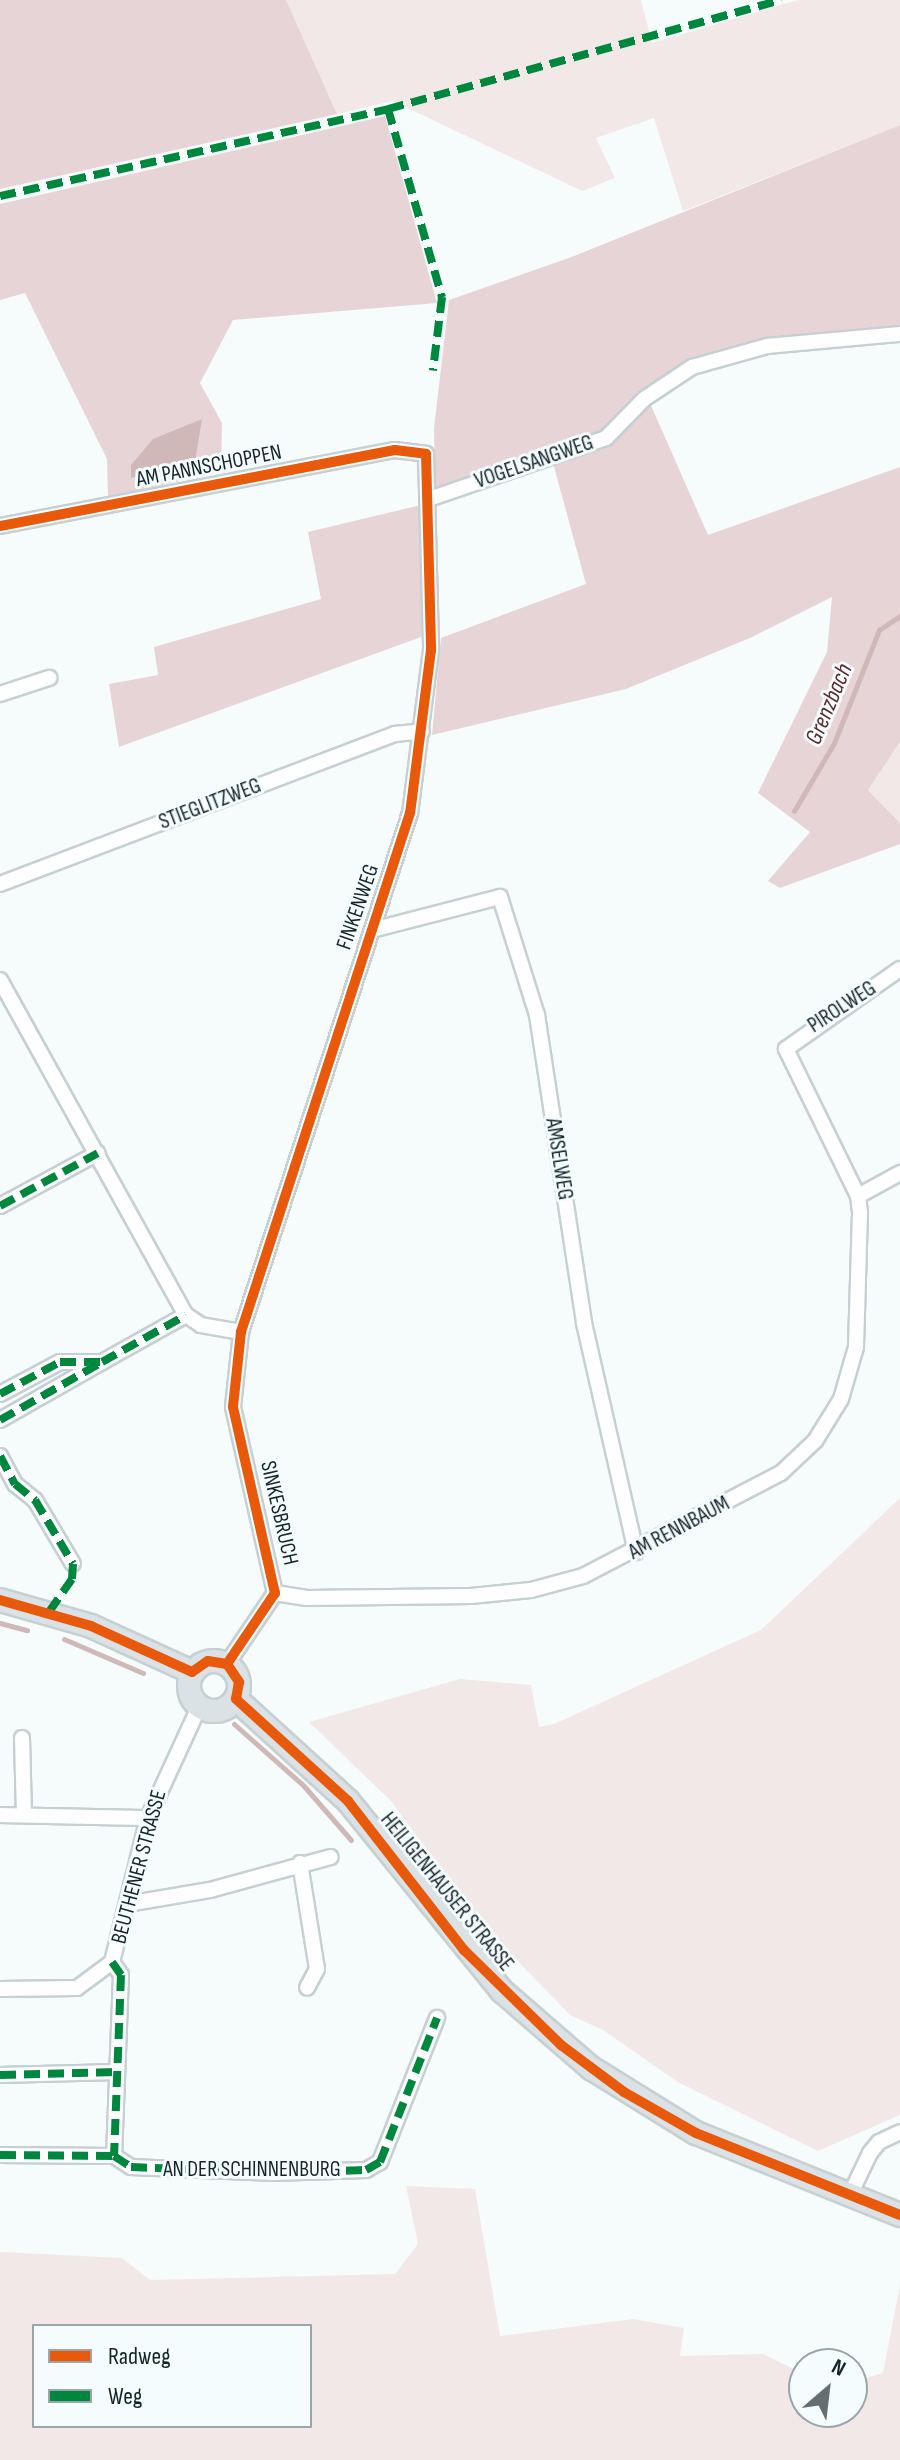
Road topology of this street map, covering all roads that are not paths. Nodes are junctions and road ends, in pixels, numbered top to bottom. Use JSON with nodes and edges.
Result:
{"nodes":[{"id":1,"x":900,"y":334,"type":"edge"},
{"id":2,"x":426,"y":454,"type":"joint"},
{"id":3,"x":429,"y":499,"type":"junction"},
{"id":4,"x":0,"y":526,"type":"edge"},
{"id":5,"x":49,"y":678,"type":"dead end"},
{"id":6,"x":0,"y":694,"type":"edge"},
{"id":7,"x":422,"y":731,"type":"junction"},
{"id":8,"x":0,"y":884,"type":"edge"},
{"id":9,"x":372,"y":930,"type":"junction"},
{"id":10,"x":900,"y":969,"type":"edge"},
{"id":11,"x":0,"y":980,"type":"edge"},
{"id":12,"x":786,"y":1049,"type":"joint"},
{"id":13,"x":98,"y":1153,"type":"junction"},
{"id":14,"x":900,"y":1173,"type":"edge"},
{"id":15,"x":858,"y":1196,"type":"junction"},
{"id":16,"x":0,"y":1206,"type":"edge"},
{"id":17,"x":186,"y":1315,"type":"junction"},
{"id":18,"x":241,"y":1332,"type":"junction"},
{"id":19,"x":237,"y":1358,"type":"joint"},
{"id":20,"x":102,"y":1362,"type":"junction"},
{"id":21,"x":0,"y":1394,"type":"edge"},
{"id":22,"x":0,"y":1420,"type":"edge"},
{"id":23,"x":0,"y":1456,"type":"edge"},
{"id":24,"x":636,"y":1552,"type":"junction"},
{"id":25,"x":73,"y":1564,"type":"dead end"},
{"id":26,"x":275,"y":1593,"type":"junction"},
{"id":27,"x":0,"y":1600,"type":"edge"},
{"id":28,"x":227,"y":1664,"type":"junction"},
{"id":29,"x":192,"y":1672,"type":"junction"},
{"id":30,"x":236,"y":1699,"type":"junction"},
{"id":31,"x":199,"y":1707,"type":"junction"},
{"id":32,"x":22,"y":1738,"type":"dead end"},
{"id":33,"x":24,"y":1814,"type":"junction"},
{"id":34,"x":0,"y":1815,"type":"edge"},
{"id":35,"x":148,"y":1818,"type":"junction"},
{"id":36,"x":331,"y":1857,"type":"dead end"},
{"id":37,"x":300,"y":1863,"type":"junction"},
{"id":38,"x":127,"y":1904,"type":"junction"},
{"id":39,"x":112,"y":1962,"type":"junction"},
{"id":40,"x":307,"y":1988,"type":"dead end"},
{"id":41,"x":0,"y":1989,"type":"edge"},
{"id":42,"x":437,"y":2018,"type":"dead end"},
{"id":43,"x":117,"y":2072,"type":"junction"},
{"id":44,"x":0,"y":2075,"type":"edge"},
{"id":45,"x":900,"y":2132,"type":"edge"},
{"id":46,"x":0,"y":2155,"type":"edge"},
{"id":47,"x":114,"y":2156,"type":"junction"},
{"id":48,"x":849,"y":2197,"type":"junction"},
{"id":49,"x":900,"y":2215,"type":"edge"}],
"edges":[{"from":1,"to":3,"type":"street","name":"VOGELSANGWEG"},
{"from":2,"to":3,"type":"street","name":"FINKENWEG"},
{"from":2,"to":4,"type":"street","name":"AM PANNSCHOPPEN"},
{"from":3,"to":7,"type":"street","name":"FINKENWEG"},
{"from":5,"to":6,"type":"street"},
{"from":7,"to":8,"type":"street","name":"STIEGLITZWEG"},
{"from":7,"to":9,"type":"street","name":"FINKENWEG"},
{"from":9,"to":18,"type":"street","name":"FINKENWEG"},
{"from":9,"to":24,"type":"street","name":"AMSELWEG"},
{"from":10,"to":12,"type":"street","name":"PIROLWEG"},
{"from":11,"to":13,"type":"street"},
{"from":12,"to":15,"type":"street","name":"AM RENNBAUM"},
{"from":13,"to":16,"type":"street"},
{"from":13,"to":17,"type":"street"},
{"from":14,"to":15,"type":"street"},
{"from":15,"to":24,"type":"street","name":"AM RENNBAUM"},
{"from":17,"to":18,"type":"street"},
{"from":17,"to":20,"type":"street"},
{"from":18,"to":19,"type":"street","name":"FINKENWEG"},
{"from":19,"to":26,"type":"street","name":"SINKESBRUCH"},
{"from":20,"to":21,"type":"street"},
{"from":20,"to":22,"type":"street"},
{"from":23,"to":25,"type":"street"},
{"from":24,"to":26,"type":"street","name":"AM RENNBAUM"},
{"from":26,"to":28,"type":"street","name":"SINKESBRUCH"},
{"from":27,"to":29,"type":"main road"},
{"from":28,"to":29,"type":"main road"},
{"from":28,"to":30,"type":"main road"},
{"from":29,"to":31,"type":"main road"},
{"from":30,"to":31,"type":"main road"},
{"from":30,"to":48,"type":"main road","name":"HEILIGENHAUSER STRASSE"},
{"from":31,"to":35,"type":"street","name":"BEUTHENER STRASSE"},
{"from":32,"to":33,"type":"street"},
{"from":33,"to":34,"type":"street"},
{"from":33,"to":35,"type":"street"},
{"from":35,"to":38,"type":"street","name":"BEUTHENER STRASSE"},
{"from":36,"to":37,"type":"street"},
{"from":37,"to":38,"type":"street"},
{"from":37,"to":40,"type":"street"},
{"from":38,"to":39,"type":"street","name":"BEUTHENER STRASSE"},
{"from":39,"to":41,"type":"street","name":"BEUTHENER STRASSE"},
{"from":39,"to":43,"type":"street"},
{"from":42,"to":47,"type":"street","name":"AN DER SCHINNENBURG"},
{"from":43,"to":44,"type":"street"},
{"from":43,"to":47,"type":"street"},
{"from":45,"to":48,"type":"street"},
{"from":46,"to":47,"type":"street","name":"AN DER SCHINNENBURG"},
{"from":48,"to":49,"type":"main road","name":"HEILIGENHAUSER STRASSE"}]}
